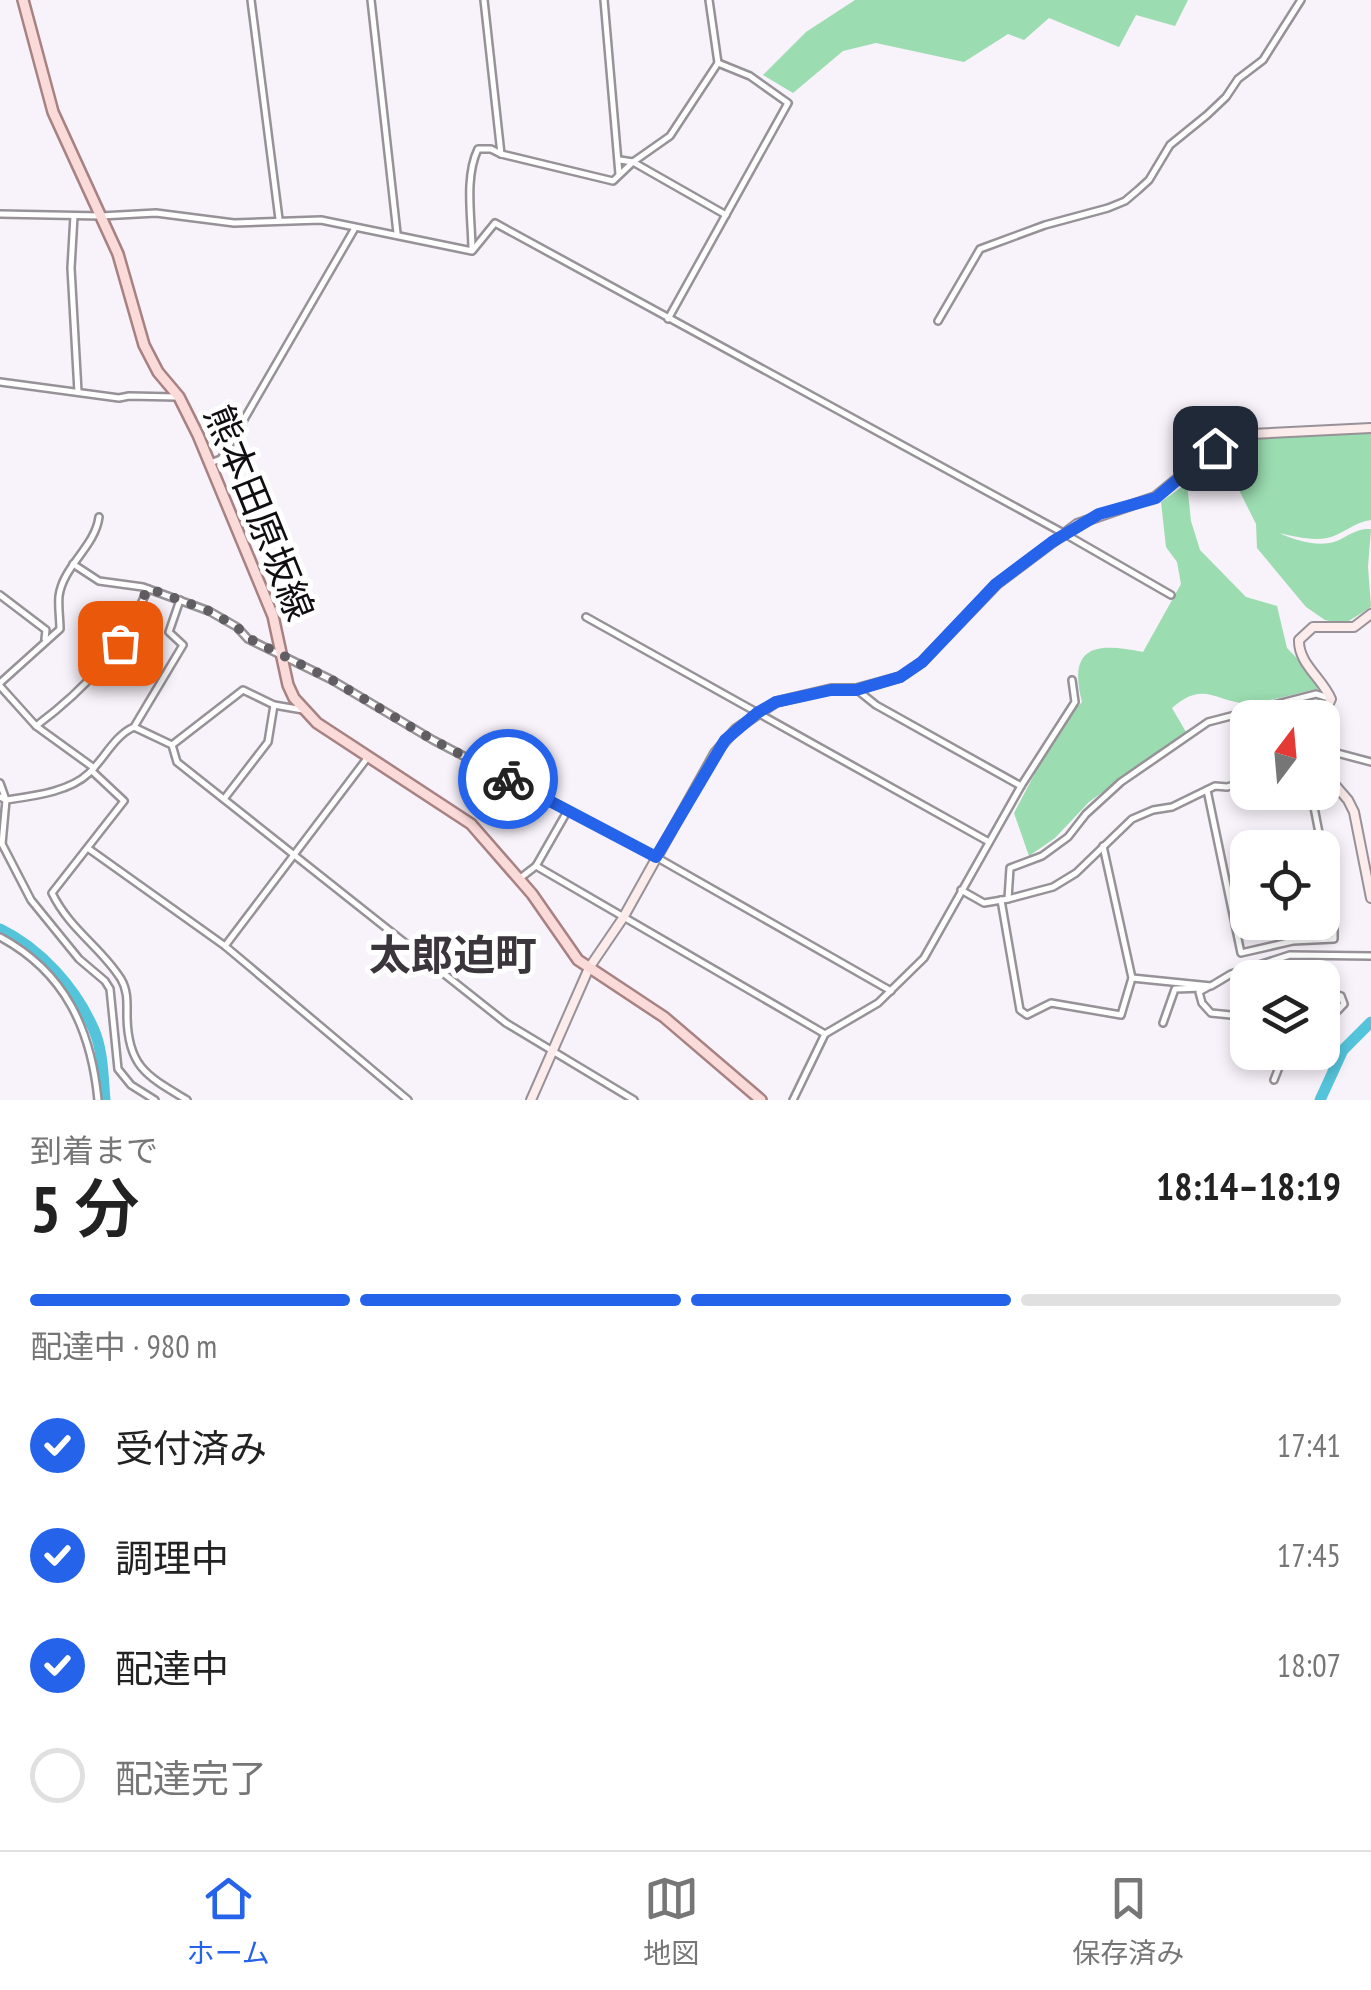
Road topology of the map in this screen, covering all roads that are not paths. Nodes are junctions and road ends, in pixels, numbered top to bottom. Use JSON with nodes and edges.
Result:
{"nodes":[{"id":1,"x":22,"y":0,"type":"edge"},
{"id":2,"x":251,"y":0,"type":"edge"},
{"id":3,"x":372,"y":0,"type":"edge"},
{"id":4,"x":484,"y":0,"type":"edge"},
{"id":5,"x":604,"y":0,"type":"edge"},
{"id":6,"x":708,"y":0,"type":"edge"},
{"id":7,"x":1301,"y":0,"type":"edge"},
{"id":8,"x":718,"y":63,"type":"junction"},
{"id":9,"x":501,"y":154,"type":"junction"},
{"id":10,"x":620,"y":160,"type":"junction"},
{"id":11,"x":633,"y":162,"type":"junction"},
{"id":12,"x":620,"y":174,"type":"junction"},
{"id":13,"x":0,"y":214,"type":"edge"},
{"id":14,"x":726,"y":215,"type":"junction"},
{"id":15,"x":74,"y":216,"type":"junction"},
{"id":16,"x":101,"y":216,"type":"junction"},
{"id":17,"x":279,"y":220,"type":"junction"},
{"id":18,"x":356,"y":228,"type":"junction"},
{"id":19,"x":397,"y":233,"type":"junction"},
{"id":20,"x":472,"y":251,"type":"junction"},
{"id":21,"x":668,"y":320,"type":"junction"},
{"id":22,"x":938,"y":321,"type":"dead end"},
{"id":23,"x":0,"y":382,"type":"edge"},
{"id":24,"x":78,"y":394,"type":"junction"},
{"id":25,"x":180,"y":398,"type":"junction"},
{"id":26,"x":1371,"y":428,"type":"edge"},
{"id":27,"x":210,"y":464,"type":"junction"},
{"id":28,"x":99,"y":517,"type":"dead end"},
{"id":29,"x":1065,"y":534,"type":"junction"},
{"id":30,"x":74,"y":564,"type":"junction"},
{"id":31,"x":148,"y":588,"type":"junction"},
{"id":32,"x":0,"y":596,"type":"edge"},
{"id":33,"x":1171,"y":596,"type":"dead end"},
{"id":34,"x":180,"y":600,"type":"junction"},
{"id":35,"x":1371,"y":614,"type":"edge"},
{"id":36,"x":586,"y":618,"type":"dead end"},
{"id":37,"x":44,"y":642,"type":"junction"},
{"id":38,"x":283,"y":656,"type":"junction"},
{"id":39,"x":1072,"y":680,"type":"dead end"},
{"id":40,"x":0,"y":684,"type":"edge"},
{"id":41,"x":856,"y":690,"type":"junction"},
{"id":42,"x":1332,"y":699,"type":"joint"},
{"id":43,"x":274,"y":705,"type":"junction"},
{"id":44,"x":303,"y":710,"type":"junction"},
{"id":45,"x":757,"y":713,"type":"junction"},
{"id":46,"x":36,"y":726,"type":"junction"},
{"id":47,"x":134,"y":727,"type":"junction"},
{"id":48,"x":172,"y":745,"type":"junction"},
{"id":49,"x":1340,"y":754,"type":"edge"},
{"id":50,"x":368,"y":758,"type":"junction"},
{"id":51,"x":1371,"y":762,"type":"edge"},
{"id":52,"x":93,"y":769,"type":"junction"},
{"id":53,"x":0,"y":784,"type":"edge"},
{"id":54,"x":1230,"y":785,"type":"edge"},
{"id":55,"x":1021,"y":786,"type":"junction"},
{"id":56,"x":1207,"y":790,"type":"junction"},
{"id":57,"x":1340,"y":791,"type":"edge"},
{"id":58,"x":3,"y":798,"type":"edge"},
{"id":59,"x":224,"y":798,"type":"junction"},
{"id":60,"x":568,"y":810,"type":"junction"},
{"id":61,"x":989,"y":842,"type":"junction"},
{"id":62,"x":1104,"y":846,"type":"junction"},
{"id":63,"x":89,"y":848,"type":"junction"},
{"id":64,"x":292,"y":853,"type":"junction"},
{"id":65,"x":656,"y":857,"type":"junction"},
{"id":66,"x":536,"y":866,"type":"junction"},
{"id":67,"x":519,"y":879,"type":"junction"},
{"id":68,"x":961,"y":890,"type":"junction"},
{"id":69,"x":1371,"y":898,"type":"edge"},
{"id":70,"x":1004,"y":900,"type":"junction"},
{"id":71,"x":1230,"y":900,"type":"edge"},
{"id":72,"x":623,"y":918,"type":"junction"},
{"id":73,"x":0,"y":937,"type":"edge"},
{"id":74,"x":1238,"y":940,"type":"edge"},
{"id":75,"x":1314,"y":940,"type":"edge"},
{"id":76,"x":225,"y":946,"type":"junction"},
{"id":77,"x":1371,"y":956,"type":"edge"},
{"id":78,"x":590,"y":968,"type":"junction"},
{"id":79,"x":1132,"y":978,"type":"junction"},
{"id":80,"x":1210,"y":986,"type":"junction"},
{"id":81,"x":891,"y":991,"type":"junction"},
{"id":82,"x":1230,"y":1015,"type":"edge"},
{"id":83,"x":1163,"y":1023,"type":"dead end"},
{"id":84,"x":825,"y":1034,"type":"junction"},
{"id":85,"x":552,"y":1050,"type":"junction"},
{"id":86,"x":1278,"y":1070,"type":"edge"},
{"id":87,"x":1274,"y":1080,"type":"dead end"},
{"id":88,"x":98,"y":1100,"type":"edge"},
{"id":89,"x":155,"y":1100,"type":"edge"},
{"id":90,"x":187,"y":1100,"type":"edge"},
{"id":91,"x":408,"y":1100,"type":"edge"},
{"id":92,"x":530,"y":1100,"type":"edge"},
{"id":93,"x":634,"y":1100,"type":"edge"},
{"id":94,"x":761,"y":1100,"type":"edge"},
{"id":95,"x":793,"y":1100,"type":"edge"}],
"edges":[{"from":1,"to":16,"type":"main road","name":"熊本田原坂線"},
{"from":2,"to":17,"type":"street"},
{"from":3,"to":19,"type":"street"},
{"from":4,"to":9,"type":"street"},
{"from":5,"to":10,"type":"street"},
{"from":6,"to":8,"type":"street"},
{"from":7,"to":22,"type":"street"},
{"from":8,"to":11,"type":"street"},
{"from":8,"to":14,"type":"street"},
{"from":9,"to":12,"type":"street"},
{"from":9,"to":20,"type":"street"},
{"from":10,"to":11,"type":"street"},
{"from":10,"to":12,"type":"street"},
{"from":11,"to":12,"type":"street"},
{"from":11,"to":14,"type":"street"},
{"from":13,"to":15,"type":"street"},
{"from":14,"to":21,"type":"street"},
{"from":15,"to":16,"type":"street"},
{"from":15,"to":24,"type":"street"},
{"from":16,"to":17,"type":"street"},
{"from":16,"to":25,"type":"main road","name":"熊本田原坂線"},
{"from":17,"to":18,"type":"street"},
{"from":18,"to":19,"type":"street"},
{"from":18,"to":27,"type":"street"},
{"from":19,"to":20,"type":"street"},
{"from":20,"to":21,"type":"street"},
{"from":21,"to":29,"type":"street"},
{"from":23,"to":24,"type":"street"},
{"from":24,"to":25,"type":"street"},
{"from":25,"to":27,"type":"main road","name":"熊本田原坂線"},
{"from":26,"to":29,"type":"main road"},
{"from":27,"to":38,"type":"main road","name":"熊本田原坂線"},
{"from":28,"to":30,"type":"street"},
{"from":29,"to":33,"type":"street"},
{"from":29,"to":41,"type":"main road"},
{"from":30,"to":31,"type":"street"},
{"from":30,"to":37,"type":"street"},
{"from":31,"to":34,"type":"street"},
{"from":31,"to":46,"type":"street"},
{"from":32,"to":37,"type":"street"},
{"from":34,"to":38,"type":"street"},
{"from":34,"to":47,"type":"street"},
{"from":35,"to":42,"type":"main road"},
{"from":36,"to":45,"type":"street"},
{"from":37,"to":40,"type":"street"},
{"from":38,"to":44,"type":"main road","name":"熊本田原坂線"},
{"from":38,"to":60,"type":"street"},
{"from":39,"to":55,"type":"street"},
{"from":40,"to":46,"type":"street"},
{"from":41,"to":45,"type":"main road"},
{"from":41,"to":55,"type":"street"},
{"from":42,"to":70,"type":"street"},
{"from":43,"to":44,"type":"street"},
{"from":43,"to":48,"type":"street"},
{"from":43,"to":59,"type":"street"},
{"from":44,"to":50,"type":"main road"},
{"from":45,"to":61,"type":"street"},
{"from":45,"to":65,"type":"main road"},
{"from":46,"to":52,"type":"street"},
{"from":47,"to":48,"type":"street"},
{"from":47,"to":52,"type":"street"},
{"from":48,"to":59,"type":"street"},
{"from":49,"to":51,"type":"street"},
{"from":50,"to":64,"type":"street"},
{"from":50,"to":67,"type":"main road"},
{"from":52,"to":58,"type":"street"},
{"from":52,"to":63,"type":"street"},
{"from":53,"to":58,"type":"street"},
{"from":54,"to":56,"type":"street"},
{"from":55,"to":61,"type":"street"},
{"from":56,"to":62,"type":"street"},
{"from":56,"to":71,"type":"street"},
{"from":57,"to":69,"type":"main road"},
{"from":58,"to":89,"type":"street"},
{"from":59,"to":64,"type":"street"},
{"from":60,"to":65,"type":"street"},
{"from":60,"to":66,"type":"street"},
{"from":61,"to":68,"type":"street"},
{"from":62,"to":70,"type":"street"},
{"from":62,"to":79,"type":"street"},
{"from":63,"to":76,"type":"street"},
{"from":63,"to":90,"type":"street"},
{"from":64,"to":76,"type":"street"},
{"from":64,"to":85,"type":"street"},
{"from":65,"to":72,"type":"main road"},
{"from":65,"to":81,"type":"street"},
{"from":66,"to":67,"type":"street"},
{"from":66,"to":72,"type":"street"},
{"from":67,"to":78,"type":"main road"},
{"from":68,"to":70,"type":"street"},
{"from":68,"to":81,"type":"street"},
{"from":70,"to":79,"type":"street"},
{"from":72,"to":78,"type":"main road"},
{"from":72,"to":84,"type":"street"},
{"from":73,"to":88,"type":"street"},
{"from":74,"to":75,"type":"street"},
{"from":76,"to":91,"type":"street"},
{"from":77,"to":80,"type":"street"},
{"from":78,"to":85,"type":"main road"},
{"from":78,"to":94,"type":"main road"},
{"from":79,"to":80,"type":"street"},
{"from":80,"to":82,"type":"street"},
{"from":80,"to":83,"type":"street"},
{"from":81,"to":84,"type":"street"},
{"from":84,"to":95,"type":"street"},
{"from":85,"to":92,"type":"main road"},
{"from":85,"to":93,"type":"street"},
{"from":86,"to":87,"type":"street"}]}
